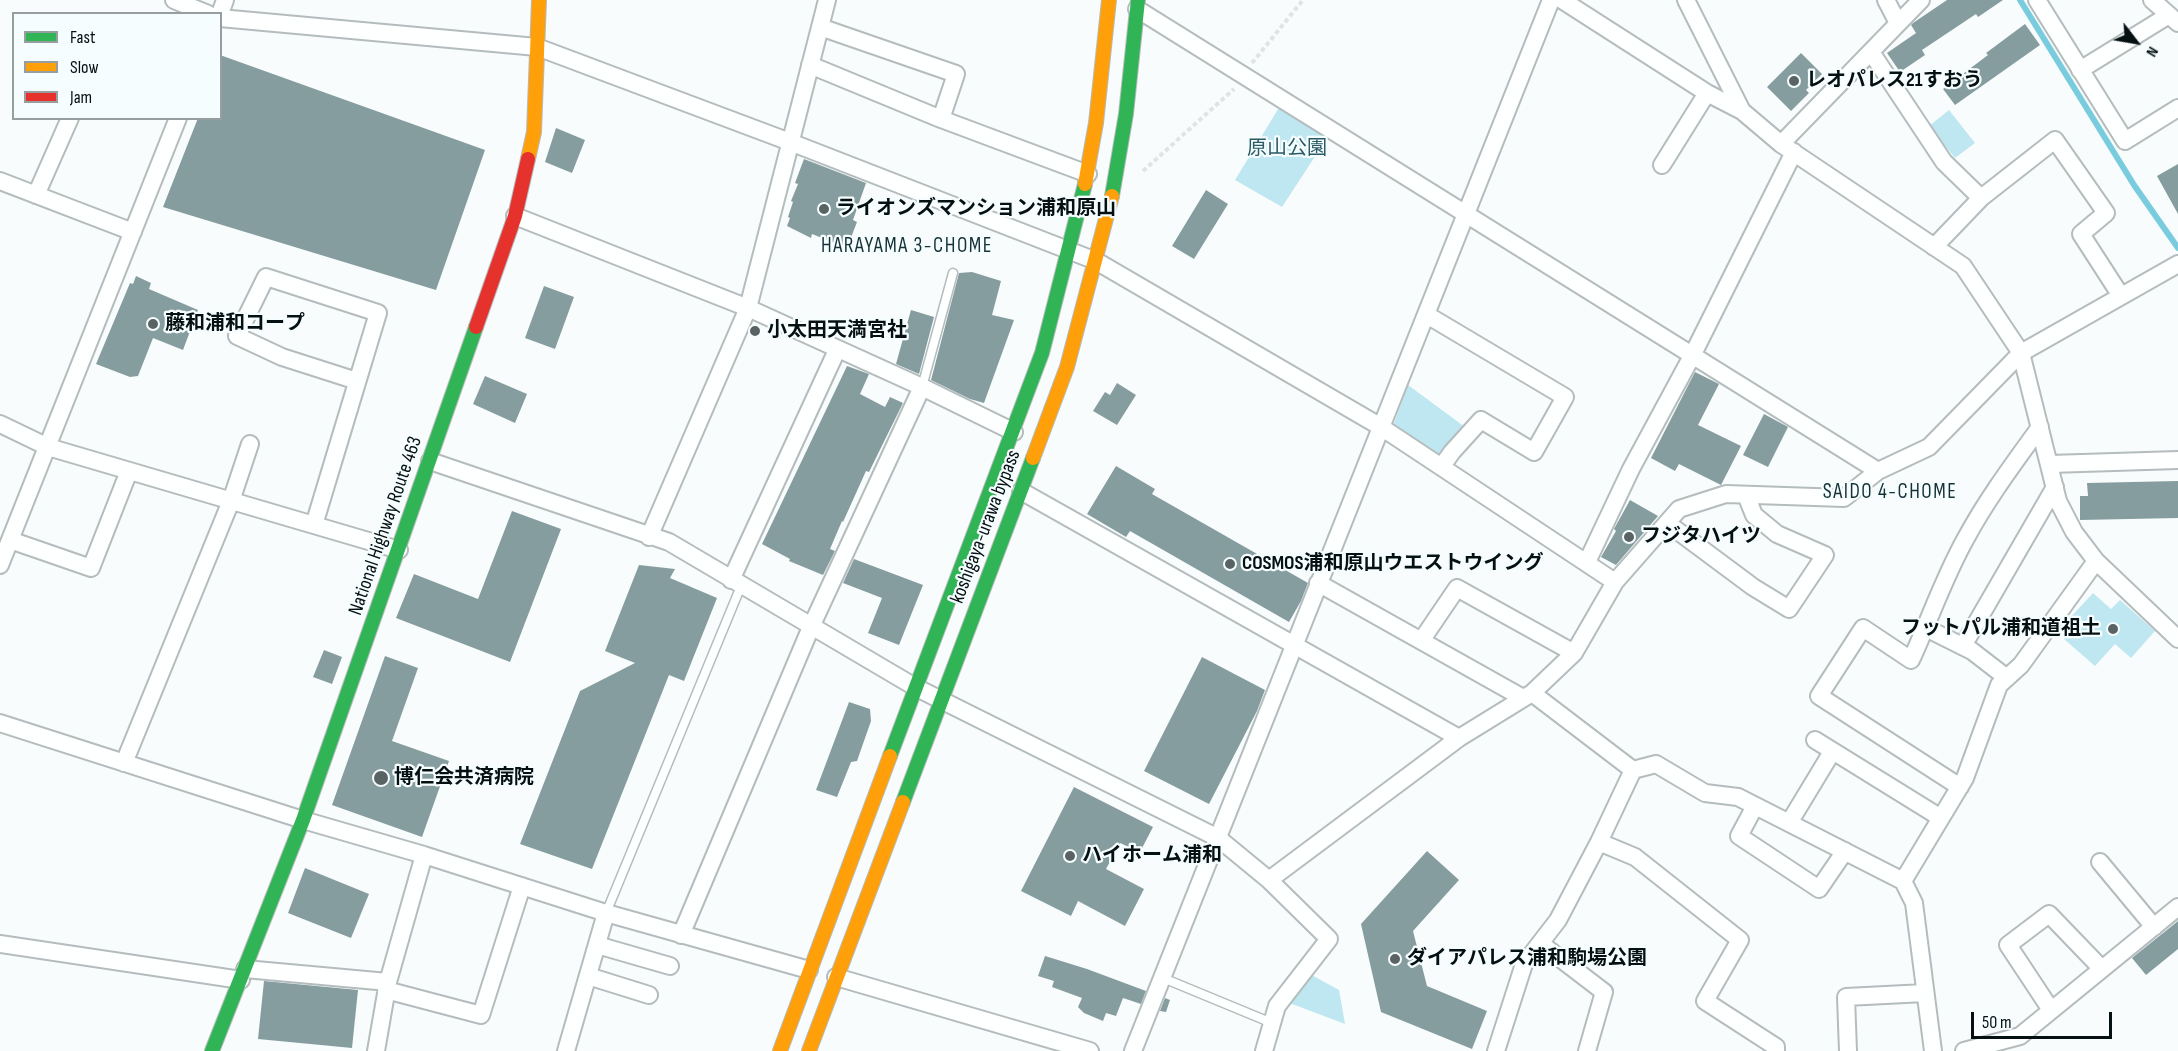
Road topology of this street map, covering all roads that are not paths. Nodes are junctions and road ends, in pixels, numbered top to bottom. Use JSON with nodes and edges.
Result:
{"nodes":[{"id":1,"x":174,"y":0,"type":"edge"},
{"id":2,"x":539,"y":0,"type":"edge"},
{"id":3,"x":827,"y":0,"type":"edge"},
{"id":4,"x":1109,"y":0,"type":"edge"},
{"id":5,"x":1551,"y":0,"type":"edge"},
{"id":6,"x":1562,"y":0,"type":"edge"},
{"id":7,"x":1686,"y":0,"type":"edge"},
{"id":8,"x":1886,"y":0,"type":"edge"},
{"id":9,"x":1921,"y":0,"type":"edge"},
{"id":10,"x":2037,"y":0,"type":"edge"},
{"id":11,"x":2152,"y":0,"type":"edge"},
{"id":12,"x":1137,"y":4,"type":"edge"},
{"id":13,"x":203,"y":12,"type":"edge"},
{"id":14,"x":222,"y":16,"type":"edge"},
{"id":15,"x":2174,"y":19,"type":"edge"},
{"id":16,"x":1898,"y":23,"type":"junction"},
{"id":17,"x":820,"y":27,"type":"junction"},
{"id":18,"x":537,"y":47,"type":"junction"},
{"id":19,"x":1871,"y":52,"type":"junction"},
{"id":20,"x":810,"y":65,"type":"junction"},
{"id":21,"x":2080,"y":70,"type":"junction"},
{"id":22,"x":1707,"y":93,"type":"junction"},
{"id":23,"x":2178,"y":108,"type":"edge"},
{"id":24,"x":1742,"y":111,"type":"junction"},
{"id":25,"x":941,"y":119,"type":"junction"},
{"id":26,"x":69,"y":120,"type":"edge"},
{"id":27,"x":177,"y":120,"type":"edge"},
{"id":28,"x":790,"y":142,"type":"junction"},
{"id":29,"x":1787,"y":148,"type":"junction"},
{"id":30,"x":1662,"y":165,"type":"dead end"},
{"id":31,"x":1088,"y":174,"type":"junction"},
{"id":32,"x":0,"y":181,"type":"edge"},
{"id":33,"x":36,"y":195,"type":"junction"},
{"id":34,"x":1981,"y":198,"type":"junction"},
{"id":35,"x":515,"y":216,"type":"junction"},
{"id":36,"x":1467,"y":216,"type":"junction"},
{"id":37,"x":133,"y":232,"type":"junction"},
{"id":38,"x":1934,"y":247,"type":"junction"},
{"id":39,"x":1070,"y":251,"type":"junction"},
{"id":40,"x":1096,"y":261,"type":"junction"},
{"id":41,"x":2178,"y":264,"type":"edge"},
{"id":42,"x":953,"y":273,"type":"dead end"},
{"id":43,"x":2121,"y":296,"type":"junction"},
{"id":44,"x":748,"y":308,"type":"junction"},
{"id":45,"x":1427,"y":315,"type":"junction"},
{"id":46,"x":837,"y":350,"type":"junction"},
{"id":47,"x":2021,"y":353,"type":"junction"},
{"id":48,"x":1692,"y":356,"type":"junction"},
{"id":49,"x":357,"y":381,"type":"junction"},
{"id":50,"x":922,"y":387,"type":"junction"},
{"id":51,"x":0,"y":424,"type":"edge"},
{"id":52,"x":1381,"y":427,"type":"junction"},
{"id":53,"x":2040,"y":427,"type":"junction"},
{"id":54,"x":1014,"y":432,"type":"junction"},
{"id":55,"x":250,"y":444,"type":"dead end"},
{"id":56,"x":48,"y":447,"type":"junction"},
{"id":57,"x":2178,"y":460,"type":"edge"},
{"id":58,"x":430,"y":461,"type":"junction"},
{"id":59,"x":2050,"y":464,"type":"junction"},
{"id":60,"x":1442,"y":466,"type":"junction"},
{"id":61,"x":129,"y":471,"type":"junction"},
{"id":62,"x":1878,"y":471,"type":"junction"},
{"id":63,"x":2055,"y":487,"type":"junction"},
{"id":64,"x":1021,"y":491,"type":"junction"},
{"id":65,"x":1746,"y":495,"type":"junction"},
{"id":66,"x":231,"y":501,"type":"junction"},
{"id":67,"x":1667,"y":523,"type":"junction"},
{"id":68,"x":314,"y":525,"type":"junction"},
{"id":69,"x":649,"y":537,"type":"junction"},
{"id":70,"x":10,"y":540,"type":"junction"},
{"id":71,"x":399,"y":550,"type":"junction"},
{"id":72,"x":2096,"y":561,"type":"junction"},
{"id":73,"x":1587,"y":562,"type":"junction"},
{"id":74,"x":0,"y":565,"type":"edge"},
{"id":75,"x":1615,"y":582,"type":"junction"},
{"id":76,"x":736,"y":583,"type":"junction"},
{"id":77,"x":1318,"y":584,"type":"junction"},
{"id":78,"x":811,"y":627,"type":"junction"},
{"id":79,"x":1926,"y":628,"type":"junction"},
{"id":80,"x":2178,"y":639,"type":"edge"},
{"id":81,"x":1421,"y":641,"type":"junction"},
{"id":82,"x":1294,"y":643,"type":"junction"},
{"id":83,"x":1963,"y":646,"type":"junction"},
{"id":84,"x":1574,"y":653,"type":"junction"},
{"id":85,"x":2007,"y":678,"type":"junction"},
{"id":86,"x":915,"y":687,"type":"junction"},
{"id":87,"x":1527,"y":695,"type":"junction"},
{"id":88,"x":941,"y":700,"type":"junction"},
{"id":89,"x":0,"y":723,"type":"edge"},
{"id":90,"x":1459,"y":738,"type":"junction"},
{"id":91,"x":1815,"y":740,"type":"dead end"},
{"id":92,"x":1832,"y":752,"type":"junction"},
{"id":93,"x":124,"y":763,"type":"junction"},
{"id":94,"x":1633,"y":770,"type":"junction"},
{"id":95,"x":1960,"y":787,"type":"junction"},
{"id":96,"x":1755,"y":806,"type":"junction"},
{"id":97,"x":1941,"y":818,"type":"junction"},
{"id":98,"x":303,"y":820,"type":"junction"},
{"id":99,"x":1789,"y":823,"type":"junction"},
{"id":100,"x":1218,"y":838,"type":"junction"},
{"id":101,"x":1599,"y":842,"type":"junction"},
{"id":102,"x":1845,"y":851,"type":"junction"},
{"id":103,"x":424,"y":855,"type":"junction"},
{"id":104,"x":2100,"y":862,"type":"dead end"},
{"id":105,"x":1269,"y":880,"type":"junction"},
{"id":106,"x":1903,"y":881,"type":"junction"},
{"id":107,"x":522,"y":886,"type":"junction"},
{"id":108,"x":2178,"y":908,"type":"edge"},
{"id":109,"x":606,"y":913,"type":"junction"},
{"id":110,"x":2154,"y":927,"type":"junction"},
{"id":111,"x":681,"y":935,"type":"junction"},
{"id":112,"x":1540,"y":943,"type":"junction"},
{"id":113,"x":0,"y":944,"type":"edge"},
{"id":114,"x":597,"y":945,"type":"junction"},
{"id":115,"x":670,"y":966,"type":"dead end"},
{"id":116,"x":2102,"y":969,"type":"junction"},
{"id":117,"x":809,"y":970,"type":"junction"},
{"id":118,"x":243,"y":974,"type":"junction"},
{"id":119,"x":588,"y":976,"type":"junction"},
{"id":120,"x":836,"y":977,"type":"junction"},
{"id":121,"x":1163,"y":978,"type":"junction"},
{"id":122,"x":387,"y":986,"type":"junction"},
{"id":123,"x":1925,"y":993,"type":"junction"},
{"id":124,"x":649,"y":995,"type":"dead end"},
{"id":125,"x":2051,"y":1010,"type":"junction"},
{"id":126,"x":1272,"y":1023,"type":"junction"},
{"id":127,"x":570,"y":1050,"type":"edge"},
{"id":128,"x":212,"y":1051,"type":"edge"},
{"id":129,"x":376,"y":1051,"type":"edge"},
{"id":130,"x":780,"y":1051,"type":"edge"},
{"id":131,"x":809,"y":1051,"type":"edge"},
{"id":132,"x":1090,"y":1051,"type":"edge"},
{"id":133,"x":1133,"y":1051,"type":"edge"},
{"id":134,"x":1264,"y":1051,"type":"edge"},
{"id":135,"x":1496,"y":1051,"type":"edge"},
{"id":136,"x":1587,"y":1051,"type":"edge"},
{"id":137,"x":1776,"y":1051,"type":"edge"},
{"id":138,"x":1848,"y":1051,"type":"edge"},
{"id":139,"x":1933,"y":1051,"type":"edge"},
{"id":140,"x":1964,"y":1051,"type":"edge"}],
"edges":[{"from":1,"to":13,"type":"street"},
{"from":2,"to":18,"type":"highway","name":"National Highway Route 463"},
{"from":3,"to":17,"type":"street"},
{"from":4,"to":31,"type":"highway","name":"koshigaya-urawa bypass"},
{"from":5,"to":36,"type":"street"},
{"from":6,"to":22,"type":"street"},
{"from":7,"to":24,"type":"street"},
{"from":8,"to":16,"type":"street"},
{"from":9,"to":16,"type":"street"},
{"from":10,"to":21,"type":"street"},
{"from":11,"to":15,"type":"street"},
{"from":12,"to":36,"type":"street"},
{"from":12,"to":40,"type":"highway","name":"koshigaya-urawa bypass"},
{"from":14,"to":18,"type":"street"},
{"from":15,"to":21,"type":"street"},
{"from":16,"to":19,"type":"street"},
{"from":17,"to":20,"type":"street"},
{"from":17,"to":25,"type":"street"},
{"from":18,"to":28,"type":"street"},
{"from":18,"to":35,"type":"highway","name":"National Highway Route 463"},
{"from":19,"to":29,"type":"street"},
{"from":19,"to":34,"type":"street"},
{"from":20,"to":25,"type":"street"},
{"from":20,"to":28,"type":"street"},
{"from":21,"to":23,"type":"street"},
{"from":22,"to":24,"type":"street"},
{"from":22,"to":30,"type":"street"},
{"from":24,"to":29,"type":"street"},
{"from":25,"to":31,"type":"street"},
{"from":26,"to":33,"type":"street"},
{"from":27,"to":37,"type":"street"},
{"from":28,"to":39,"type":"street"},
{"from":28,"to":44,"type":"street"},
{"from":29,"to":38,"type":"street"},
{"from":29,"to":48,"type":"street"},
{"from":31,"to":39,"type":"highway","name":"koshigaya-urawa bypass"},
{"from":32,"to":33,"type":"street"},
{"from":33,"to":37,"type":"street"},
{"from":34,"to":38,"type":"street"},
{"from":34,"to":43,"type":"street"},
{"from":35,"to":44,"type":"street"},
{"from":35,"to":58,"type":"highway","name":"National Highway Route 463"},
{"from":36,"to":45,"type":"street"},
{"from":36,"to":48,"type":"street"},
{"from":37,"to":56,"type":"street"},
{"from":38,"to":47,"type":"street"},
{"from":39,"to":40,"type":"street"},
{"from":39,"to":54,"type":"highway","name":"koshigaya-urawa bypass"},
{"from":40,"to":52,"type":"street"},
{"from":40,"to":64,"type":"highway","name":"koshigaya-urawa bypass"},
{"from":41,"to":43,"type":"street"},
{"from":42,"to":50,"type":"lane"},
{"from":43,"to":47,"type":"street"},
{"from":44,"to":46,"type":"street"},
{"from":44,"to":69,"type":"street"},
{"from":45,"to":52,"type":"street"},
{"from":45,"to":60,"type":"street"},
{"from":46,"to":50,"type":"street"},
{"from":46,"to":76,"type":"street"},
{"from":47,"to":53,"type":"street"},
{"from":47,"to":62,"type":"street"},
{"from":48,"to":62,"type":"street"},
{"from":48,"to":73,"type":"street"},
{"from":49,"to":49,"type":"street"},
{"from":49,"to":68,"type":"street"},
{"from":50,"to":54,"type":"street"},
{"from":50,"to":78,"type":"street"},
{"from":51,"to":56,"type":"street"},
{"from":52,"to":60,"type":"street"},
{"from":52,"to":77,"type":"street"},
{"from":53,"to":59,"type":"street"},
{"from":53,"to":79,"type":"street"},
{"from":54,"to":86,"type":"highway","name":"koshigaya-urawa bypass"},
{"from":55,"to":66,"type":"street"},
{"from":56,"to":61,"type":"street"},
{"from":56,"to":70,"type":"street"},
{"from":57,"to":59,"type":"street"},
{"from":58,"to":69,"type":"street"},
{"from":58,"to":71,"type":"highway","name":"National Highway Route 463"},
{"from":59,"to":63,"type":"street"},
{"from":60,"to":73,"type":"street"},
{"from":61,"to":66,"type":"street"},
{"from":61,"to":70,"type":"street"},
{"from":62,"to":65,"type":"street"},
{"from":63,"to":72,"type":"street"},
{"from":63,"to":83,"type":"street"},
{"from":64,"to":82,"type":"street"},
{"from":64,"to":88,"type":"highway","name":"koshigaya-urawa bypass"},
{"from":65,"to":67,"type":"street"},
{"from":65,"to":67,"type":"street"},
{"from":66,"to":68,"type":"street"},
{"from":66,"to":93,"type":"street"},
{"from":67,"to":75,"type":"street"},
{"from":68,"to":71,"type":"street"},
{"from":69,"to":76,"type":"street"},
{"from":70,"to":74,"type":"street"},
{"from":71,"to":98,"type":"highway","name":"National Highway Route 463"},
{"from":72,"to":80,"type":"street"},
{"from":72,"to":85,"type":"street"},
{"from":73,"to":75,"type":"street"},
{"from":75,"to":84,"type":"street"},
{"from":76,"to":78,"type":"street"},
{"from":76,"to":109,"type":"lane"},
{"from":77,"to":81,"type":"street"},
{"from":77,"to":82,"type":"street"},
{"from":78,"to":86,"type":"street"},
{"from":78,"to":111,"type":"street"},
{"from":79,"to":83,"type":"street"},
{"from":79,"to":95,"type":"street"},
{"from":81,"to":84,"type":"street"},
{"from":81,"to":87,"type":"street"},
{"from":82,"to":90,"type":"street"},
{"from":82,"to":100,"type":"street"},
{"from":83,"to":85,"type":"street"},
{"from":84,"to":87,"type":"street"},
{"from":85,"to":95,"type":"street"},
{"from":86,"to":88,"type":"street"},
{"from":86,"to":117,"type":"highway","name":"koshigaya-urawa bypass"},
{"from":87,"to":90,"type":"street"},
{"from":87,"to":94,"type":"street"},
{"from":88,"to":100,"type":"street"},
{"from":88,"to":120,"type":"highway","name":"koshigaya-urawa bypass"},
{"from":89,"to":93,"type":"street"},
{"from":90,"to":105,"type":"street"},
{"from":91,"to":92,"type":"street"},
{"from":92,"to":97,"type":"street"},
{"from":92,"to":99,"type":"street"},
{"from":93,"to":98,"type":"street"},
{"from":94,"to":96,"type":"street"},
{"from":94,"to":101,"type":"street"},
{"from":95,"to":97,"type":"street"},
{"from":96,"to":99,"type":"street"},
{"from":96,"to":102,"type":"street"},
{"from":97,"to":106,"type":"street"},
{"from":98,"to":103,"type":"street"},
{"from":98,"to":118,"type":"highway","name":"National Highway Route 463"},
{"from":99,"to":102,"type":"street"},
{"from":100,"to":105,"type":"street"},
{"from":100,"to":121,"type":"street"},
{"from":101,"to":112,"type":"street"},
{"from":101,"to":137,"type":"street"},
{"from":102,"to":106,"type":"street"},
{"from":103,"to":107,"type":"street"},
{"from":103,"to":122,"type":"street"},
{"from":104,"to":110,"type":"street"},
{"from":105,"to":126,"type":"street"},
{"from":106,"to":123,"type":"street"},
{"from":107,"to":109,"type":"street"},
{"from":107,"to":122,"type":"street"},
{"from":108,"to":110,"type":"street"},
{"from":109,"to":111,"type":"street"},
{"from":109,"to":114,"type":"street"},
{"from":110,"to":116,"type":"street"},
{"from":111,"to":117,"type":"street"},
{"from":112,"to":135,"type":"street"},
{"from":112,"to":136,"type":"street"},
{"from":113,"to":118,"type":"street"},
{"from":114,"to":115,"type":"street"},
{"from":114,"to":119,"type":"street"},
{"from":116,"to":125,"type":"street"},
{"from":116,"to":125,"type":"street"},
{"from":117,"to":130,"type":"highway","name":"koshigaya-urawa bypass"},
{"from":118,"to":122,"type":"street"},
{"from":118,"to":128,"type":"highway","name":"National Highway Route 463"},
{"from":119,"to":124,"type":"street"},
{"from":119,"to":127,"type":"street"},
{"from":120,"to":131,"type":"highway","name":"koshigaya-urawa bypass"},
{"from":120,"to":132,"type":"street"},
{"from":121,"to":126,"type":"lane"},
{"from":121,"to":133,"type":"street"},
{"from":122,"to":129,"type":"street"},
{"from":123,"to":138,"type":"street"},
{"from":123,"to":139,"type":"street"},
{"from":125,"to":140,"type":"street"},
{"from":126,"to":134,"type":"street"}]}
